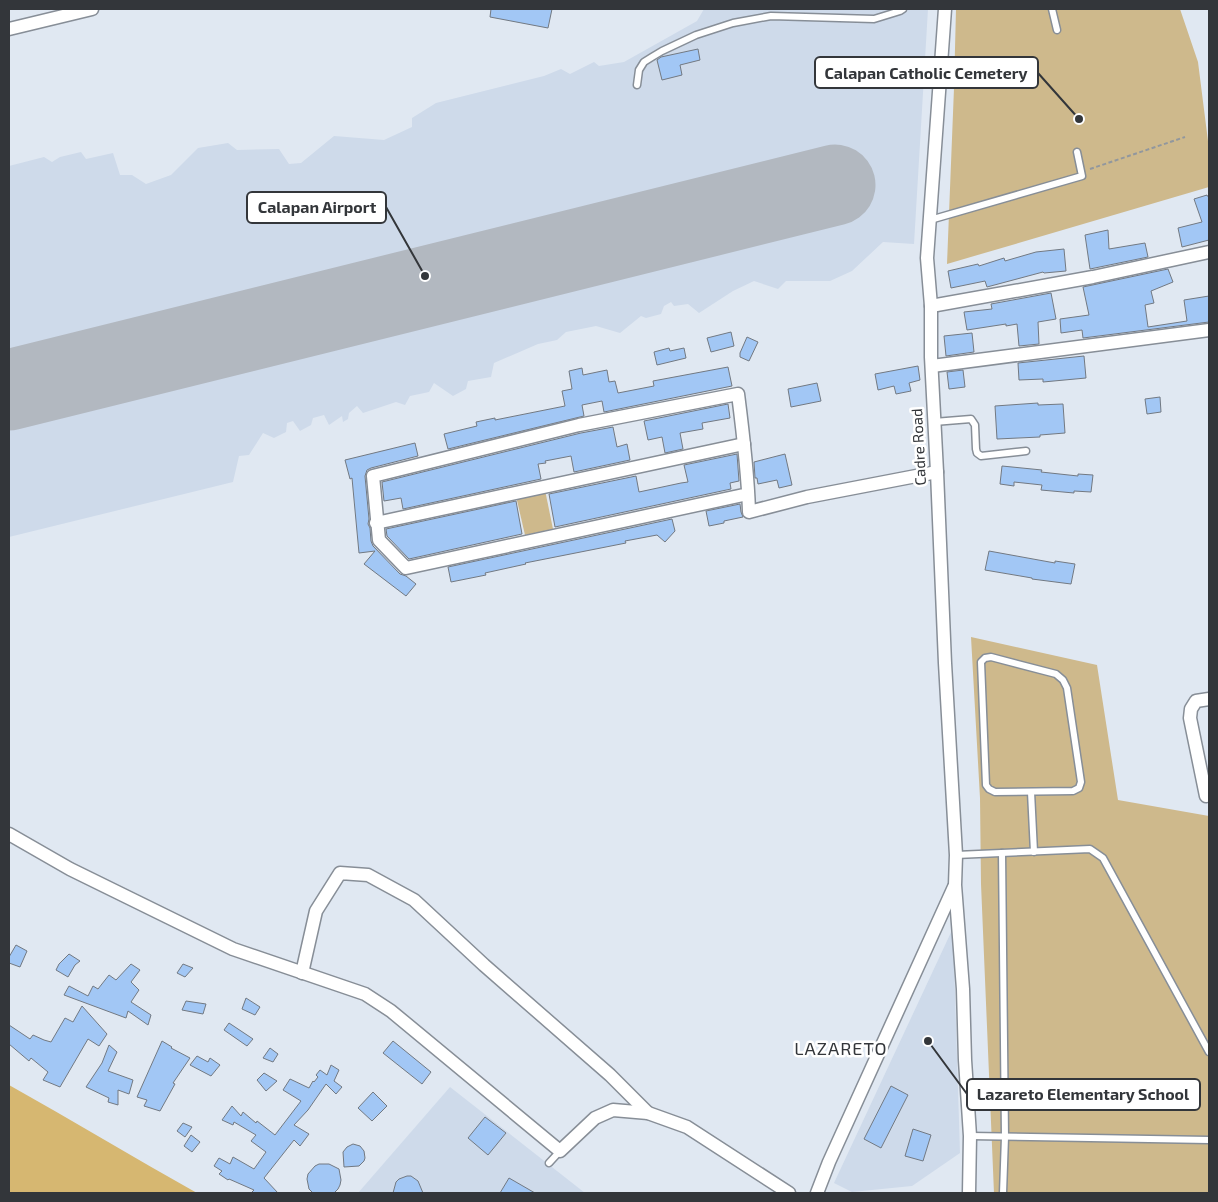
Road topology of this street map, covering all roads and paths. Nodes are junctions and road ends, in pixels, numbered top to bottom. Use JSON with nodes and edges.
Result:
{"nodes":[{"id":1,"x":92,"y":9,"type":"edge"},
{"id":2,"x":903,"y":9,"type":"edge"},
{"id":3,"x":945,"y":9,"type":"edge"},
{"id":4,"x":1052,"y":9,"type":"edge"},
{"id":5,"x":9,"y":29,"type":"edge"},
{"id":6,"x":1057,"y":30,"type":"dead end"},
{"id":7,"x":638,"y":85,"type":"dead end"},
{"id":8,"x":1185,"y":137,"type":"dead end"},
{"id":9,"x":1077,"y":152,"type":"dead end"},
{"id":10,"x":1081,"y":172,"type":"junction"},
{"id":11,"x":930,"y":220,"type":"junction"},
{"id":12,"x":1209,"y":252,"type":"edge"},
{"id":13,"x":931,"y":306,"type":"junction"},
{"id":14,"x":1209,"y":330,"type":"edge"},
{"id":15,"x":932,"y":366,"type":"junction"},
{"id":16,"x":934,"y":422,"type":"junction"},
{"id":17,"x":744,"y":444,"type":"junction"},
{"id":18,"x":1026,"y":451,"type":"dead end"},
{"id":19,"x":937,"y":472,"type":"junction"},
{"id":20,"x":748,"y":494,"type":"junction"},
{"id":21,"x":376,"y":522,"type":"junction"},
{"id":22,"x":1209,"y":699,"type":"edge"},
{"id":23,"x":1032,"y":792,"type":"junction"},
{"id":24,"x":1206,"y":796,"type":"dead end"},
{"id":25,"x":9,"y":834,"type":"edge"},
{"id":26,"x":1034,"y":852,"type":"junction"},
{"id":27,"x":1002,"y":853,"type":"junction"},
{"id":28,"x":956,"y":855,"type":"junction"},
{"id":29,"x":955,"y":885,"type":"junction"},
{"id":30,"x":302,"y":973,"type":"junction"},
{"id":31,"x":1209,"y":1052,"type":"edge"},
{"id":32,"x":648,"y":1113,"type":"junction"},
{"id":33,"x":970,"y":1136,"type":"junction"},
{"id":34,"x":1005,"y":1137,"type":"junction"},
{"id":35,"x":1209,"y":1140,"type":"edge"},
{"id":36,"x":560,"y":1151,"type":"junction"},
{"id":37,"x":549,"y":1163,"type":"dead end"},
{"id":38,"x":789,"y":1193,"type":"edge"},
{"id":39,"x":816,"y":1193,"type":"edge"},
{"id":40,"x":969,"y":1193,"type":"edge"},
{"id":41,"x":1002,"y":1193,"type":"edge"}],
"edges":[{"from":1,"to":5,"type":"street"},
{"from":2,"to":7,"type":"lane"},
{"from":3,"to":11,"type":"street","name":"Cadre Road"},
{"from":4,"to":6,"type":"lane"},
{"from":8,"to":10,"type":"path"},
{"from":9,"to":10,"type":"lane"},
{"from":10,"to":11,"type":"lane"},
{"from":11,"to":13,"type":"street","name":"Cadre Road"},
{"from":12,"to":13,"type":"street"},
{"from":13,"to":15,"type":"street","name":"Cadre Road"},
{"from":14,"to":15,"type":"street"},
{"from":15,"to":16,"type":"street","name":"Cadre Road"},
{"from":16,"to":18,"type":"lane"},
{"from":16,"to":19,"type":"street","name":"Cadre Road"},
{"from":17,"to":20,"type":"street"},
{"from":17,"to":21,"type":"street"},
{"from":17,"to":21,"type":"street"},
{"from":19,"to":20,"type":"street"},
{"from":19,"to":28,"type":"street","name":"Cadre Road"},
{"from":20,"to":21,"type":"street"},
{"from":22,"to":24,"type":"street"},
{"from":23,"to":23,"type":"lane"},
{"from":23,"to":26,"type":"lane"},
{"from":25,"to":30,"type":"street"},
{"from":26,"to":27,"type":"lane"},
{"from":26,"to":31,"type":"lane"},
{"from":27,"to":28,"type":"lane"},
{"from":27,"to":34,"type":"lane"},
{"from":28,"to":29,"type":"street","name":"Cadre Road"},
{"from":29,"to":33,"type":"street","name":"Cadre Road"},
{"from":29,"to":39,"type":"street"},
{"from":30,"to":32,"type":"street"},
{"from":30,"to":36,"type":"street"},
{"from":32,"to":36,"type":"street"},
{"from":32,"to":38,"type":"street"},
{"from":33,"to":34,"type":"lane"},
{"from":33,"to":40,"type":"street","name":"Cadre Road"},
{"from":34,"to":35,"type":"lane"},
{"from":34,"to":41,"type":"lane"},
{"from":36,"to":37,"type":"lane"}]}
